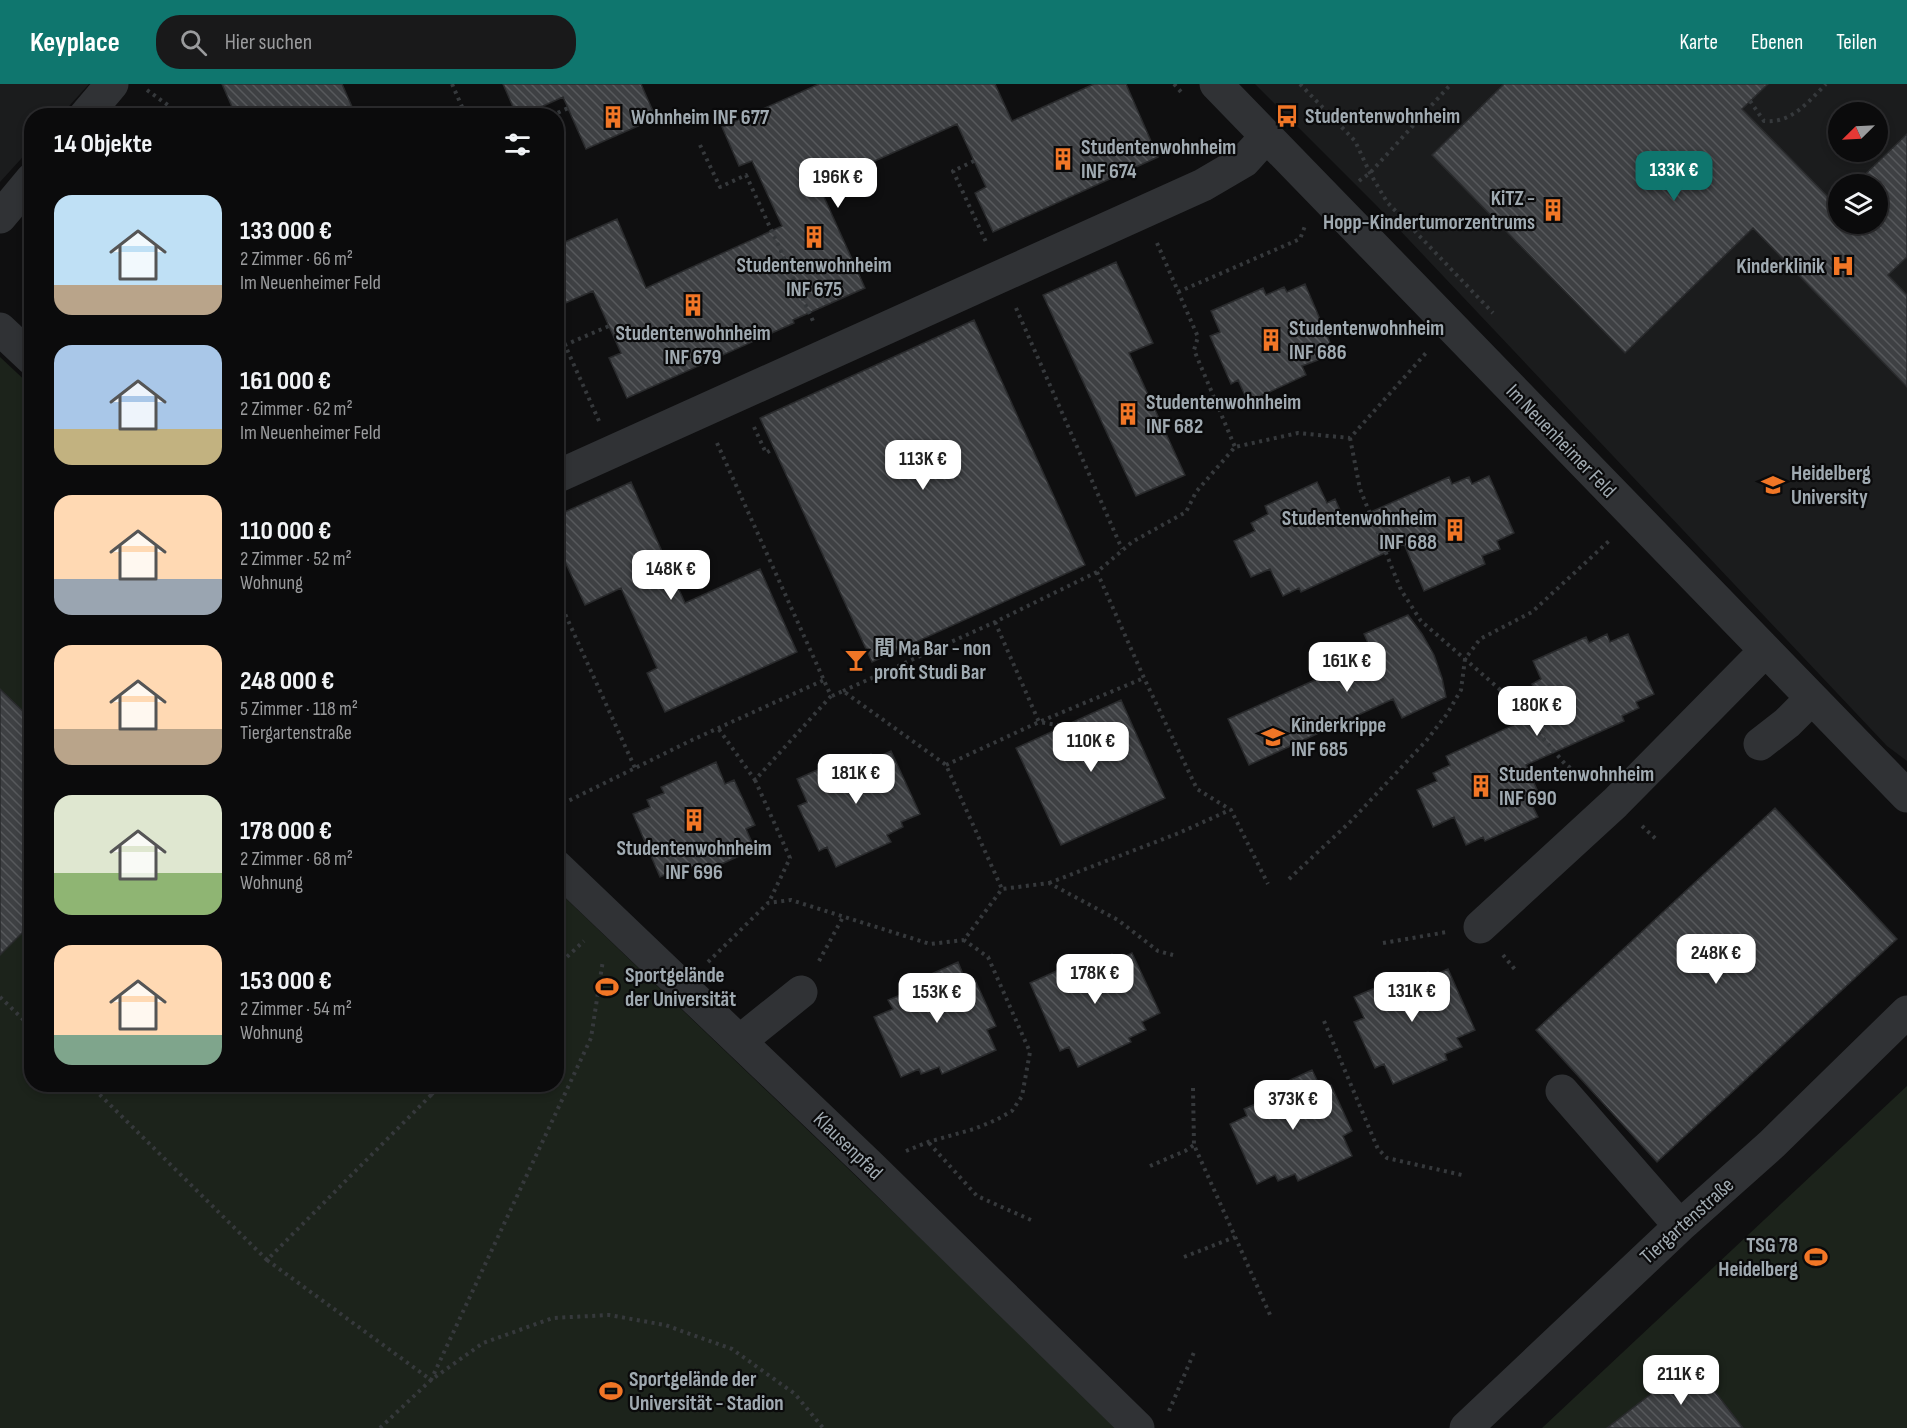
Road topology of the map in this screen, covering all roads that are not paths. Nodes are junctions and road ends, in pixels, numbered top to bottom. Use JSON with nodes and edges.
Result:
{"nodes":[{"id":1,"x":112,"y":84,"type":"edge"},
{"id":2,"x":1216,"y":84,"type":"edge"},
{"id":3,"x":92,"y":108,"type":"edge"},
{"id":4,"x":1266,"y":137,"type":"junction"},
{"id":5,"x":24,"y":188,"type":"edge"},
{"id":6,"x":0,"y":217,"type":"edge"},
{"id":7,"x":0,"y":329,"type":"edge"},
{"id":8,"x":24,"y":352,"type":"edge"},
{"id":9,"x":564,"y":473,"type":"edge"},
{"id":10,"x":1765,"y":651,"type":"junction"},
{"id":11,"x":1811,"y":699,"type":"junction"},
{"id":12,"x":1760,"y":744,"type":"dead end"},
{"id":13,"x":1907,"y":796,"type":"edge"},
{"id":14,"x":564,"y":874,"type":"edge"},
{"id":15,"x":1480,"y":927,"type":"road end"},
{"id":16,"x":801,"y":992,"type":"road end"},
{"id":17,"x":1907,"y":1012,"type":"edge"},
{"id":18,"x":740,"y":1041,"type":"junction"},
{"id":19,"x":1562,"y":1091,"type":"dead end"},
{"id":20,"x":1680,"y":1226,"type":"junction"},
{"id":21,"x":1138,"y":1428,"type":"edge"},
{"id":22,"x":1466,"y":1428,"type":"edge"}],
"edges":[{"from":1,"to":3,"type":"street"},
{"from":2,"to":4,"type":"street","name":"Im Neuenheimer Feld"},
{"from":4,"to":9,"type":"street"},
{"from":4,"to":10,"type":"street","name":"Im Neuenheimer Feld"},
{"from":5,"to":6,"type":"street"},
{"from":7,"to":8,"type":"street"},
{"from":10,"to":11,"type":"street","name":"Im Neuenheimer Feld"},
{"from":10,"to":15,"type":"street"},
{"from":11,"to":12,"type":"street"},
{"from":11,"to":13,"type":"street","name":"Im Neuenheimer Feld"},
{"from":14,"to":18,"type":"street","name":"Klausenpfad"},
{"from":16,"to":18,"type":"street"},
{"from":17,"to":20,"type":"street","name":"Tiergartenstraße"},
{"from":18,"to":21,"type":"street","name":"Klausenpfad"},
{"from":19,"to":20,"type":"street"},
{"from":20,"to":22,"type":"street","name":"Tiergartenstraße"}]}
